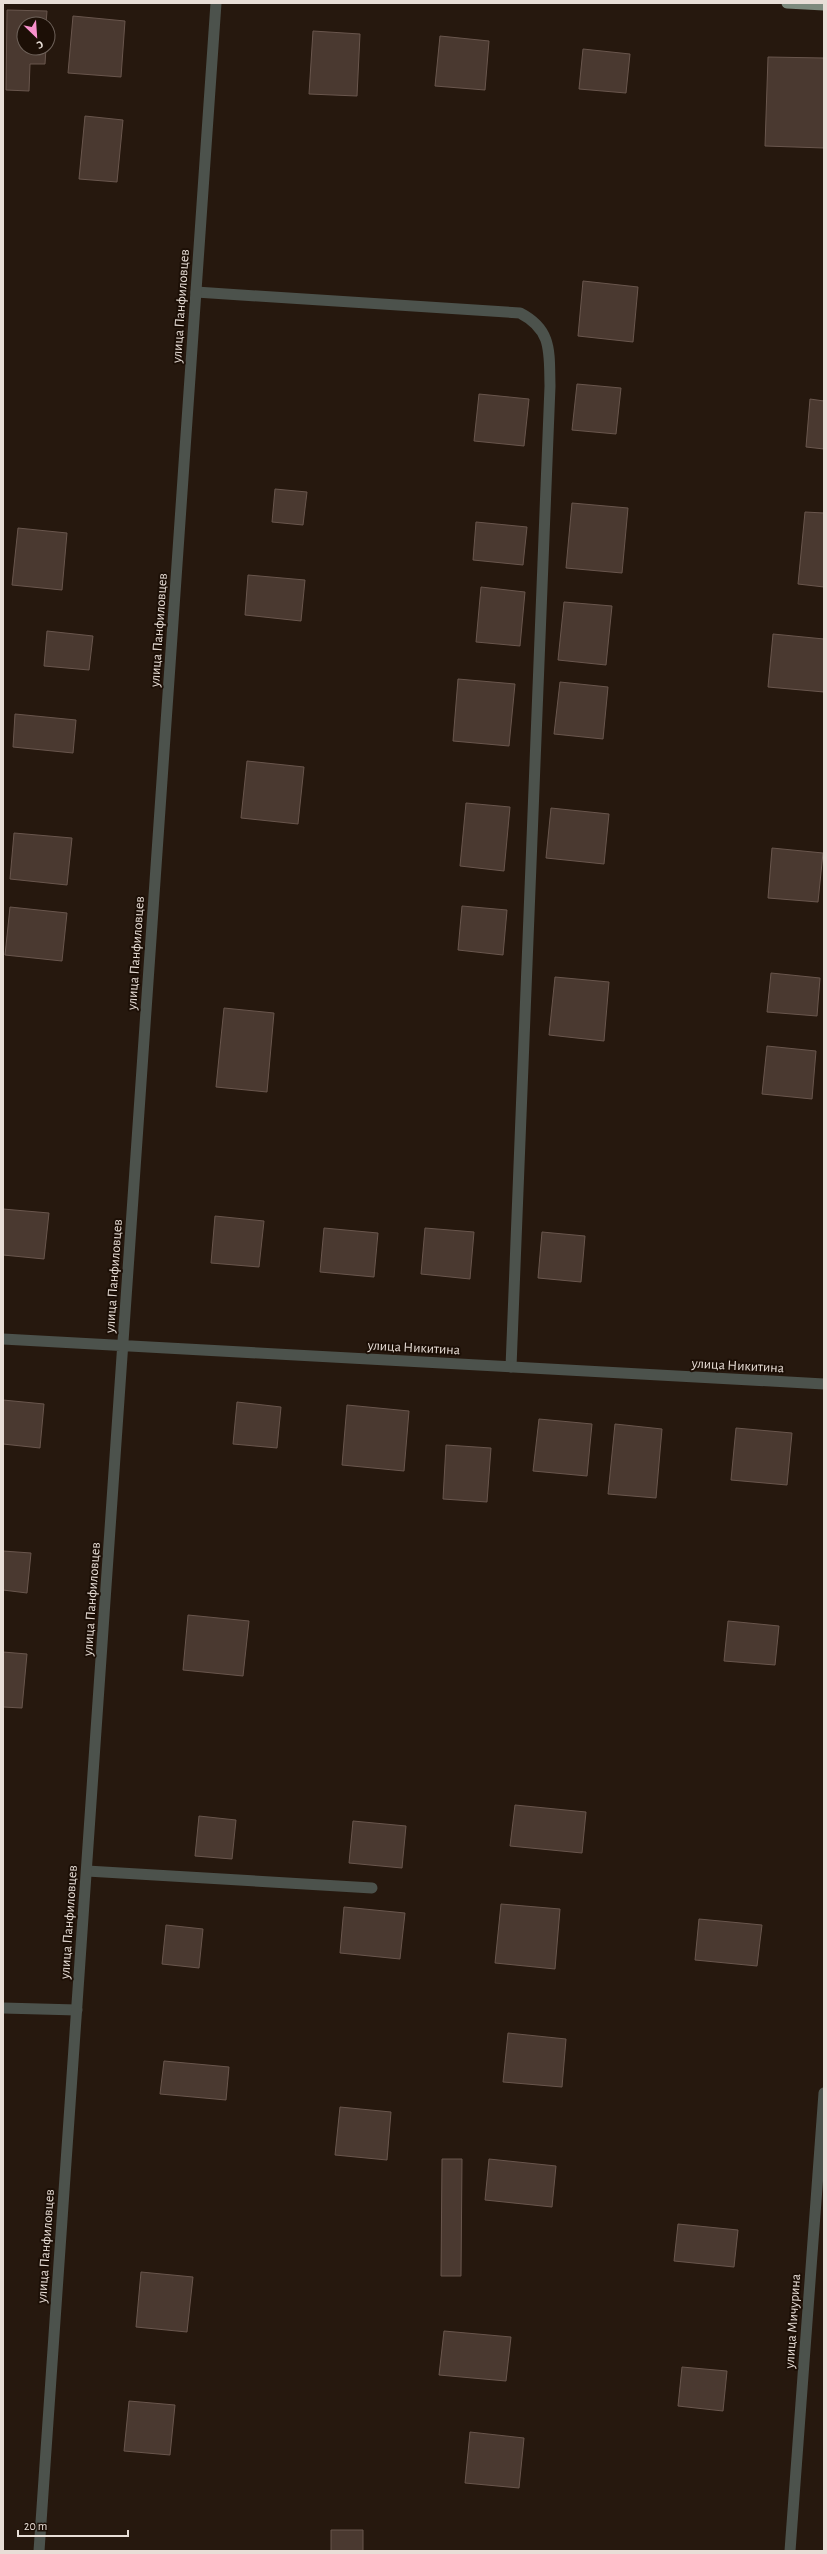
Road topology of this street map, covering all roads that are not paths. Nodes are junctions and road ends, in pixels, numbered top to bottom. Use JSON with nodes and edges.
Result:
{"nodes":[{"id":1,"x":216,"y":3,"type":"edge"},
{"id":2,"x":787,"y":3,"type":"edge"},
{"id":3,"x":824,"y":5,"type":"edge"},
{"id":4,"x":196,"y":292,"type":"junction"},
{"id":5,"x":3,"y":1339,"type":"edge"},
{"id":6,"x":123,"y":1346,"type":"junction"},
{"id":7,"x":511,"y":1367,"type":"junction"},
{"id":8,"x":824,"y":1384,"type":"edge"},
{"id":9,"x":87,"y":1871,"type":"junction"},
{"id":10,"x":372,"y":1888,"type":"dead end"},
{"id":11,"x":3,"y":2008,"type":"edge"},
{"id":12,"x":77,"y":2010,"type":"junction"},
{"id":13,"x":824,"y":2093,"type":"edge"},
{"id":14,"x":39,"y":2551,"type":"edge"},
{"id":15,"x":790,"y":2551,"type":"edge"}],
"edges":[{"from":1,"to":4,"type":"street","name":"улица Панфиловцев"},
{"from":2,"to":3,"type":"main road"},
{"from":4,"to":6,"type":"street","name":"улица Панфиловцев"},
{"from":4,"to":7,"type":"street"},
{"from":5,"to":6,"type":"street","name":"улица Никитина"},
{"from":6,"to":7,"type":"street","name":"улица Никитина"},
{"from":6,"to":9,"type":"street","name":"улица Панфиловцев"},
{"from":7,"to":8,"type":"street","name":"улица Никитина"},
{"from":9,"to":10,"type":"street"},
{"from":9,"to":12,"type":"street","name":"улица Панфиловцев"},
{"from":11,"to":12,"type":"street"},
{"from":12,"to":14,"type":"street","name":"улица Панфиловцев"},
{"from":13,"to":15,"type":"street","name":"улица Мичурина"}]}
